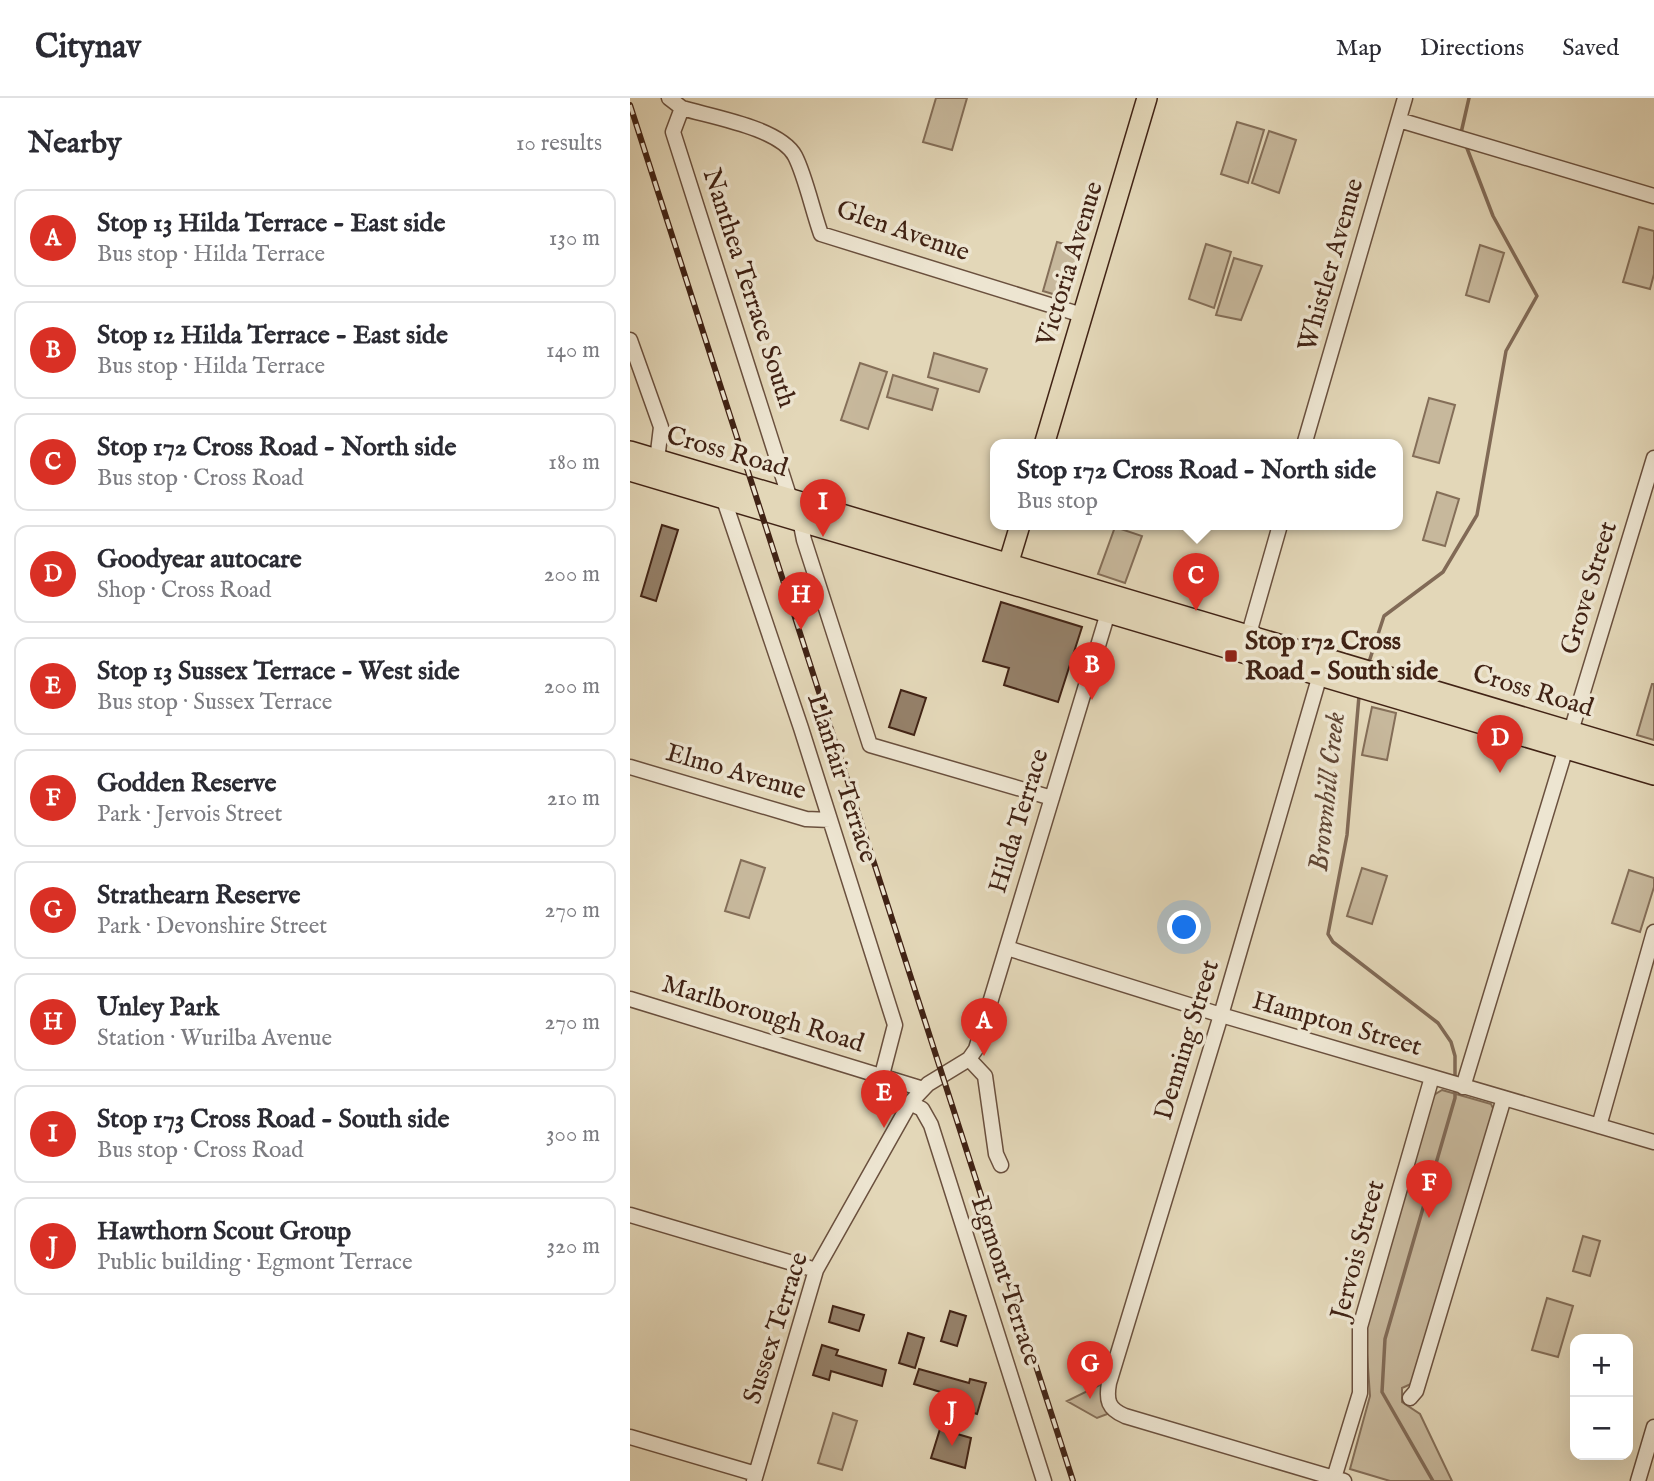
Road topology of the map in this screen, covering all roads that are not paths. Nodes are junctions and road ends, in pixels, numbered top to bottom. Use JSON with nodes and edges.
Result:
{"nodes":[{"id":1,"x":669,"y":98,"type":"edge"},
{"id":2,"x":1147,"y":98,"type":"edge"},
{"id":3,"x":1405,"y":98,"type":"edge"},
{"id":4,"x":682,"y":108,"type":"junction"},
{"id":5,"x":1399,"y":120,"type":"junction"},
{"id":6,"x":1654,"y":196,"type":"edge"},
{"id":7,"x":1082,"y":315,"type":"junction"},
{"id":8,"x":630,"y":340,"type":"edge"},
{"id":9,"x":1046,"y":439,"type":"edge"},
{"id":10,"x":1306,"y":439,"type":"edge"},
{"id":11,"x":630,"y":452,"type":"edge"},
{"id":12,"x":1654,"y":458,"type":"edge"},
{"id":13,"x":657,"y":460,"type":"junction"},
{"id":14,"x":630,"y":470,"type":"edge"},
{"id":15,"x":723,"y":497,"type":"junction"},
{"id":16,"x":790,"y":499,"type":"junction"},
{"id":17,"x":805,"y":521,"type":"junction"},
{"id":18,"x":1019,"y":530,"type":"edge"},
{"id":19,"x":1279,"y":530,"type":"edge"},
{"id":20,"x":1006,"y":572,"type":"junction"},
{"id":21,"x":1111,"y":603,"type":"junction"},
{"id":22,"x":1246,"y":644,"type":"junction"},
{"id":23,"x":1322,"y":666,"type":"junction"},
{"id":24,"x":1568,"y":740,"type":"junction"},
{"id":25,"x":1654,"y":757,"type":"edge"},
{"id":26,"x":630,"y":766,"type":"edge"},
{"id":27,"x":1654,"y":774,"type":"edge"},
{"id":28,"x":1052,"y":798,"type":"junction"},
{"id":29,"x":830,"y":820,"type":"junction"},
{"id":30,"x":1654,"y":932,"type":"edge"},
{"id":31,"x":1007,"y":948,"type":"junction"},
{"id":32,"x":630,"y":999,"type":"edge"},
{"id":33,"x":1221,"y":1015,"type":"junction"},
{"id":34,"x":969,"y":1059,"type":"junction"},
{"id":35,"x":882,"y":1075,"type":"junction"},
{"id":36,"x":1432,"y":1077,"type":"junction"},
{"id":37,"x":1458,"y":1085,"type":"junction"},
{"id":38,"x":923,"y":1089,"type":"junction"},
{"id":39,"x":1504,"y":1098,"type":"junction"},
{"id":40,"x":910,"y":1103,"type":"junction"},
{"id":41,"x":1599,"y":1126,"type":"junction"},
{"id":42,"x":1654,"y":1142,"type":"edge"},
{"id":43,"x":1001,"y":1164,"type":"dead end"},
{"id":44,"x":630,"y":1215,"type":"edge"},
{"id":45,"x":816,"y":1270,"type":"junction"},
{"id":46,"x":1410,"y":1398,"type":"dead end"},
{"id":47,"x":1654,"y":1427,"type":"edge"},
{"id":48,"x":630,"y":1437,"type":"edge"},
{"id":49,"x":755,"y":1478,"type":"edge"},
{"id":50,"x":1341,"y":1480,"type":"edge"},
{"id":51,"x":1044,"y":1481,"type":"edge"},
{"id":52,"x":1638,"y":1481,"type":"edge"}],
"edges":[{"from":1,"to":4,"type":"street"},
{"from":2,"to":7,"type":"main road","name":"Victoria Avenue"},
{"from":3,"to":5,"type":"street","name":"Whistler Avenue"},
{"from":4,"to":7,"type":"street","name":"Glen Avenue"},
{"from":4,"to":16,"type":"street","name":"Nanthea Terrace South"},
{"from":5,"to":6,"type":"street"},
{"from":5,"to":10,"type":"street","name":"Whistler Avenue"},
{"from":7,"to":9,"type":"main road","name":"Victoria Avenue"},
{"from":8,"to":13,"type":"street"},
{"from":11,"to":13,"type":"highway","name":"Cross Road"},
{"from":12,"to":24,"type":"street","name":"Grove Street"},
{"from":13,"to":16,"type":"highway","name":"Cross Road"},
{"from":14,"to":15,"type":"highway","name":"Cross Road"},
{"from":15,"to":17,"type":"highway","name":"Cross Road"},
{"from":15,"to":29,"type":"street","name":"Llanfair Terrace"},
{"from":16,"to":20,"type":"highway","name":"Cross Road"},
{"from":17,"to":20,"type":"highway","name":"Cross Road"},
{"from":17,"to":28,"type":"street"},
{"from":18,"to":20,"type":"main road"},
{"from":19,"to":22,"type":"street"},
{"from":20,"to":21,"type":"highway","name":"Cross Road"},
{"from":21,"to":22,"type":"highway","name":"Cross Road"},
{"from":21,"to":28,"type":"street","name":"Hilda Terrace"},
{"from":22,"to":23,"type":"highway","name":"Cross Road"},
{"from":23,"to":24,"type":"highway","name":"Cross Road"},
{"from":23,"to":33,"type":"street","name":"Denning Street"},
{"from":24,"to":25,"type":"highway","name":"Cross Road"},
{"from":24,"to":27,"type":"highway","name":"Cross Road"},
{"from":24,"to":37,"type":"street"},
{"from":26,"to":29,"type":"street","name":"Elmo Avenue"},
{"from":28,"to":31,"type":"street","name":"Hilda Terrace"},
{"from":29,"to":35,"type":"street","name":"Llanfair Terrace"},
{"from":30,"to":41,"type":"street"},
{"from":31,"to":33,"type":"street","name":"Hampton Street"},
{"from":31,"to":34,"type":"street","name":"Hilda Terrace"},
{"from":32,"to":35,"type":"street","name":"Marlborough Road"},
{"from":33,"to":36,"type":"street","name":"Hampton Street"},
{"from":33,"to":50,"type":"street","name":"Denning Street"},
{"from":34,"to":38,"type":"street"},
{"from":34,"to":43,"type":"street"},
{"from":35,"to":38,"type":"street","name":"Marlborough Road"},
{"from":36,"to":37,"type":"street","name":"Hampton Street"},
{"from":36,"to":50,"type":"street","name":"Jervois Street"},
{"from":37,"to":39,"type":"street","name":"Hampton Street"},
{"from":38,"to":40,"type":"street","name":"Sussex Terrace"},
{"from":39,"to":41,"type":"street","name":"Hampton Street"},
{"from":39,"to":46,"type":"street"},
{"from":40,"to":45,"type":"street","name":"Sussex Terrace"},
{"from":40,"to":51,"type":"street","name":"Egmont Terrace"},
{"from":41,"to":42,"type":"street","name":"Hampton Street"},
{"from":44,"to":45,"type":"street"},
{"from":45,"to":49,"type":"street","name":"Sussex Terrace"},
{"from":47,"to":52,"type":"street"},
{"from":48,"to":49,"type":"street"}]}
